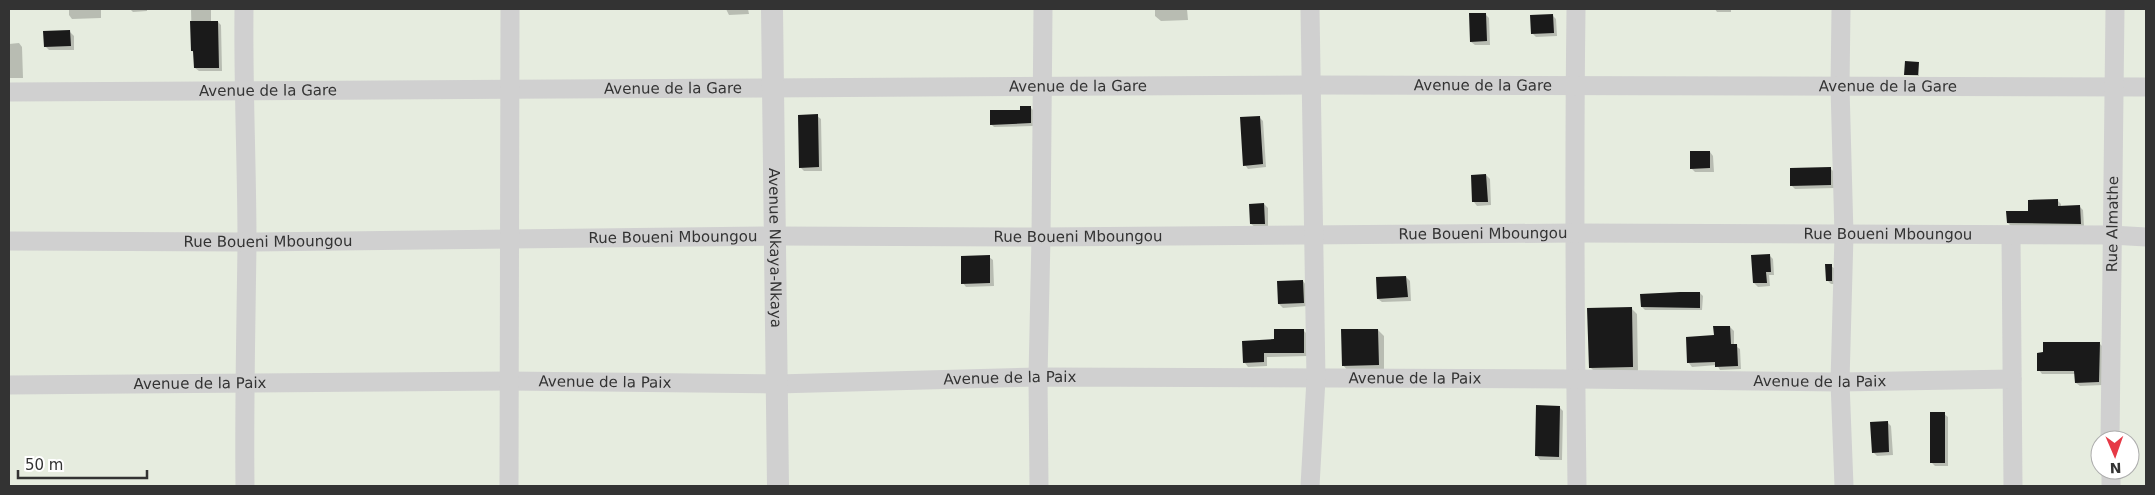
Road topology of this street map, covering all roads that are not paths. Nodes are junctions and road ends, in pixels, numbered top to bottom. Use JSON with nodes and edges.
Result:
{"nodes":[{"id":1,"x":244,"y":9,"type":"edge"},
{"id":2,"x":510,"y":9,"type":"edge"},
{"id":3,"x":772,"y":9,"type":"edge"},
{"id":4,"x":1042,"y":9,"type":"edge"},
{"id":5,"x":1310,"y":9,"type":"edge"},
{"id":6,"x":1576,"y":9,"type":"edge"},
{"id":7,"x":1841,"y":9,"type":"edge"},
{"id":8,"x":2115,"y":9,"type":"edge"},
{"id":9,"x":1312,"y":84,"type":"junction"},
{"id":10,"x":1575,"y":85,"type":"junction"},
{"id":11,"x":1042,"y":86,"type":"junction"},
{"id":12,"x":2115,"y":86,"type":"junction"},
{"id":13,"x":1840,"y":87,"type":"junction"},
{"id":14,"x":2146,"y":87,"type":"edge"},
{"id":15,"x":508,"y":88,"type":"junction"},
{"id":16,"x":773,"y":89,"type":"junction"},
{"id":17,"x":243,"y":90,"type":"junction"},
{"id":18,"x":9,"y":92,"type":"edge"},
{"id":19,"x":1574,"y":233,"type":"junction"},
{"id":20,"x":1844,"y":235,"type":"junction"},
{"id":21,"x":2111,"y":235,"type":"junction"},
{"id":22,"x":775,"y":236,"type":"junction"},
{"id":23,"x":1312,"y":236,"type":"junction"},
{"id":24,"x":2011,"y":236,"type":"junction"},
{"id":25,"x":1041,"y":237,"type":"junction"},
{"id":26,"x":2146,"y":237,"type":"edge"},
{"id":27,"x":508,"y":239,"type":"junction"},
{"id":28,"x":9,"y":241,"type":"edge"},
{"id":29,"x":247,"y":242,"type":"junction"},
{"id":30,"x":1038,"y":377,"type":"junction"},
{"id":31,"x":1316,"y":379,"type":"junction"},
{"id":32,"x":1576,"y":379,"type":"junction"},
{"id":33,"x":2012,"y":379,"type":"junction"},
{"id":34,"x":508,"y":380,"type":"junction"},
{"id":35,"x":1840,"y":382,"type":"junction"},
{"id":36,"x":244,"y":383,"type":"junction"},
{"id":37,"x":777,"y":384,"type":"junction"},
{"id":38,"x":9,"y":385,"type":"edge"},
{"id":39,"x":2110,"y":430,"type":"edge"},
{"id":40,"x":245,"y":486,"type":"edge"},
{"id":41,"x":509,"y":486,"type":"edge"},
{"id":42,"x":778,"y":486,"type":"edge"},
{"id":43,"x":1039,"y":486,"type":"edge"},
{"id":44,"x":1310,"y":486,"type":"edge"},
{"id":45,"x":1577,"y":486,"type":"edge"},
{"id":46,"x":1844,"y":486,"type":"edge"},
{"id":47,"x":2013,"y":486,"type":"edge"}],
"edges":[{"from":1,"to":17,"type":"street"},
{"from":2,"to":15,"type":"street"},
{"from":3,"to":16,"type":"street","name":"Avenue Nkaya-Nkaya"},
{"from":4,"to":11,"type":"street"},
{"from":5,"to":9,"type":"street"},
{"from":6,"to":10,"type":"street"},
{"from":7,"to":13,"type":"street"},
{"from":8,"to":12,"type":"street","name":"Rue Almathe"},
{"from":9,"to":10,"type":"street","name":"Avenue de la Gare"},
{"from":9,"to":11,"type":"street","name":"Avenue de la Gare"},
{"from":9,"to":23,"type":"street"},
{"from":10,"to":13,"type":"street","name":"Avenue de la Gare"},
{"from":10,"to":19,"type":"street"},
{"from":11,"to":16,"type":"street","name":"Avenue de la Gare"},
{"from":11,"to":25,"type":"street"},
{"from":12,"to":13,"type":"street","name":"Avenue de la Gare"},
{"from":12,"to":14,"type":"street","name":"Avenue de la Gare"},
{"from":12,"to":21,"type":"street","name":"Rue Almathe"},
{"from":13,"to":20,"type":"street"},
{"from":15,"to":16,"type":"street","name":"Avenue de la Gare"},
{"from":15,"to":17,"type":"street","name":"Avenue de la Gare"},
{"from":15,"to":27,"type":"street"},
{"from":16,"to":22,"type":"street","name":"Avenue Nkaya-Nkaya"},
{"from":17,"to":18,"type":"street","name":"Avenue de la Gare"},
{"from":17,"to":29,"type":"street"},
{"from":19,"to":20,"type":"street","name":"Rue Boueni Mboungou"},
{"from":19,"to":23,"type":"street","name":"Rue Boueni Mboungou"},
{"from":19,"to":32,"type":"street"},
{"from":20,"to":24,"type":"street","name":"Rue Boueni Mboungou"},
{"from":20,"to":35,"type":"street"},
{"from":21,"to":24,"type":"street","name":"Rue Boueni Mboungou"},
{"from":21,"to":26,"type":"street","name":"Rue Boueni Mboungou"},
{"from":21,"to":39,"type":"street","name":"Rue Almathe"},
{"from":22,"to":25,"type":"street","name":"Rue Boueni Mboungou"},
{"from":22,"to":27,"type":"street","name":"Rue Boueni Mboungou"},
{"from":22,"to":37,"type":"street","name":"Avenue Nkaya-Nkaya"},
{"from":23,"to":25,"type":"street","name":"Rue Boueni Mboungou"},
{"from":23,"to":31,"type":"street"},
{"from":24,"to":33,"type":"street"},
{"from":25,"to":30,"type":"street"},
{"from":27,"to":29,"type":"street","name":"Rue Boueni Mboungou"},
{"from":27,"to":34,"type":"street"},
{"from":28,"to":29,"type":"street","name":"Rue Boueni Mboungou"},
{"from":29,"to":36,"type":"street"},
{"from":30,"to":31,"type":"street","name":"Avenue de la Paix"},
{"from":30,"to":37,"type":"street","name":"Avenue de la Paix"},
{"from":30,"to":43,"type":"street"},
{"from":31,"to":32,"type":"street","name":"Avenue de la Paix"},
{"from":31,"to":44,"type":"street"},
{"from":32,"to":35,"type":"street","name":"Avenue de la Paix"},
{"from":32,"to":45,"type":"street"},
{"from":33,"to":35,"type":"street","name":"Avenue de la Paix"},
{"from":33,"to":47,"type":"street"},
{"from":34,"to":36,"type":"street","name":"Avenue de la Paix"},
{"from":34,"to":37,"type":"street","name":"Avenue de la Paix"},
{"from":34,"to":41,"type":"street"},
{"from":35,"to":46,"type":"street"},
{"from":36,"to":38,"type":"street","name":"Avenue de la Paix"},
{"from":36,"to":40,"type":"street"},
{"from":37,"to":42,"type":"street","name":"Avenue Nkaya-Nkaya"}]}
